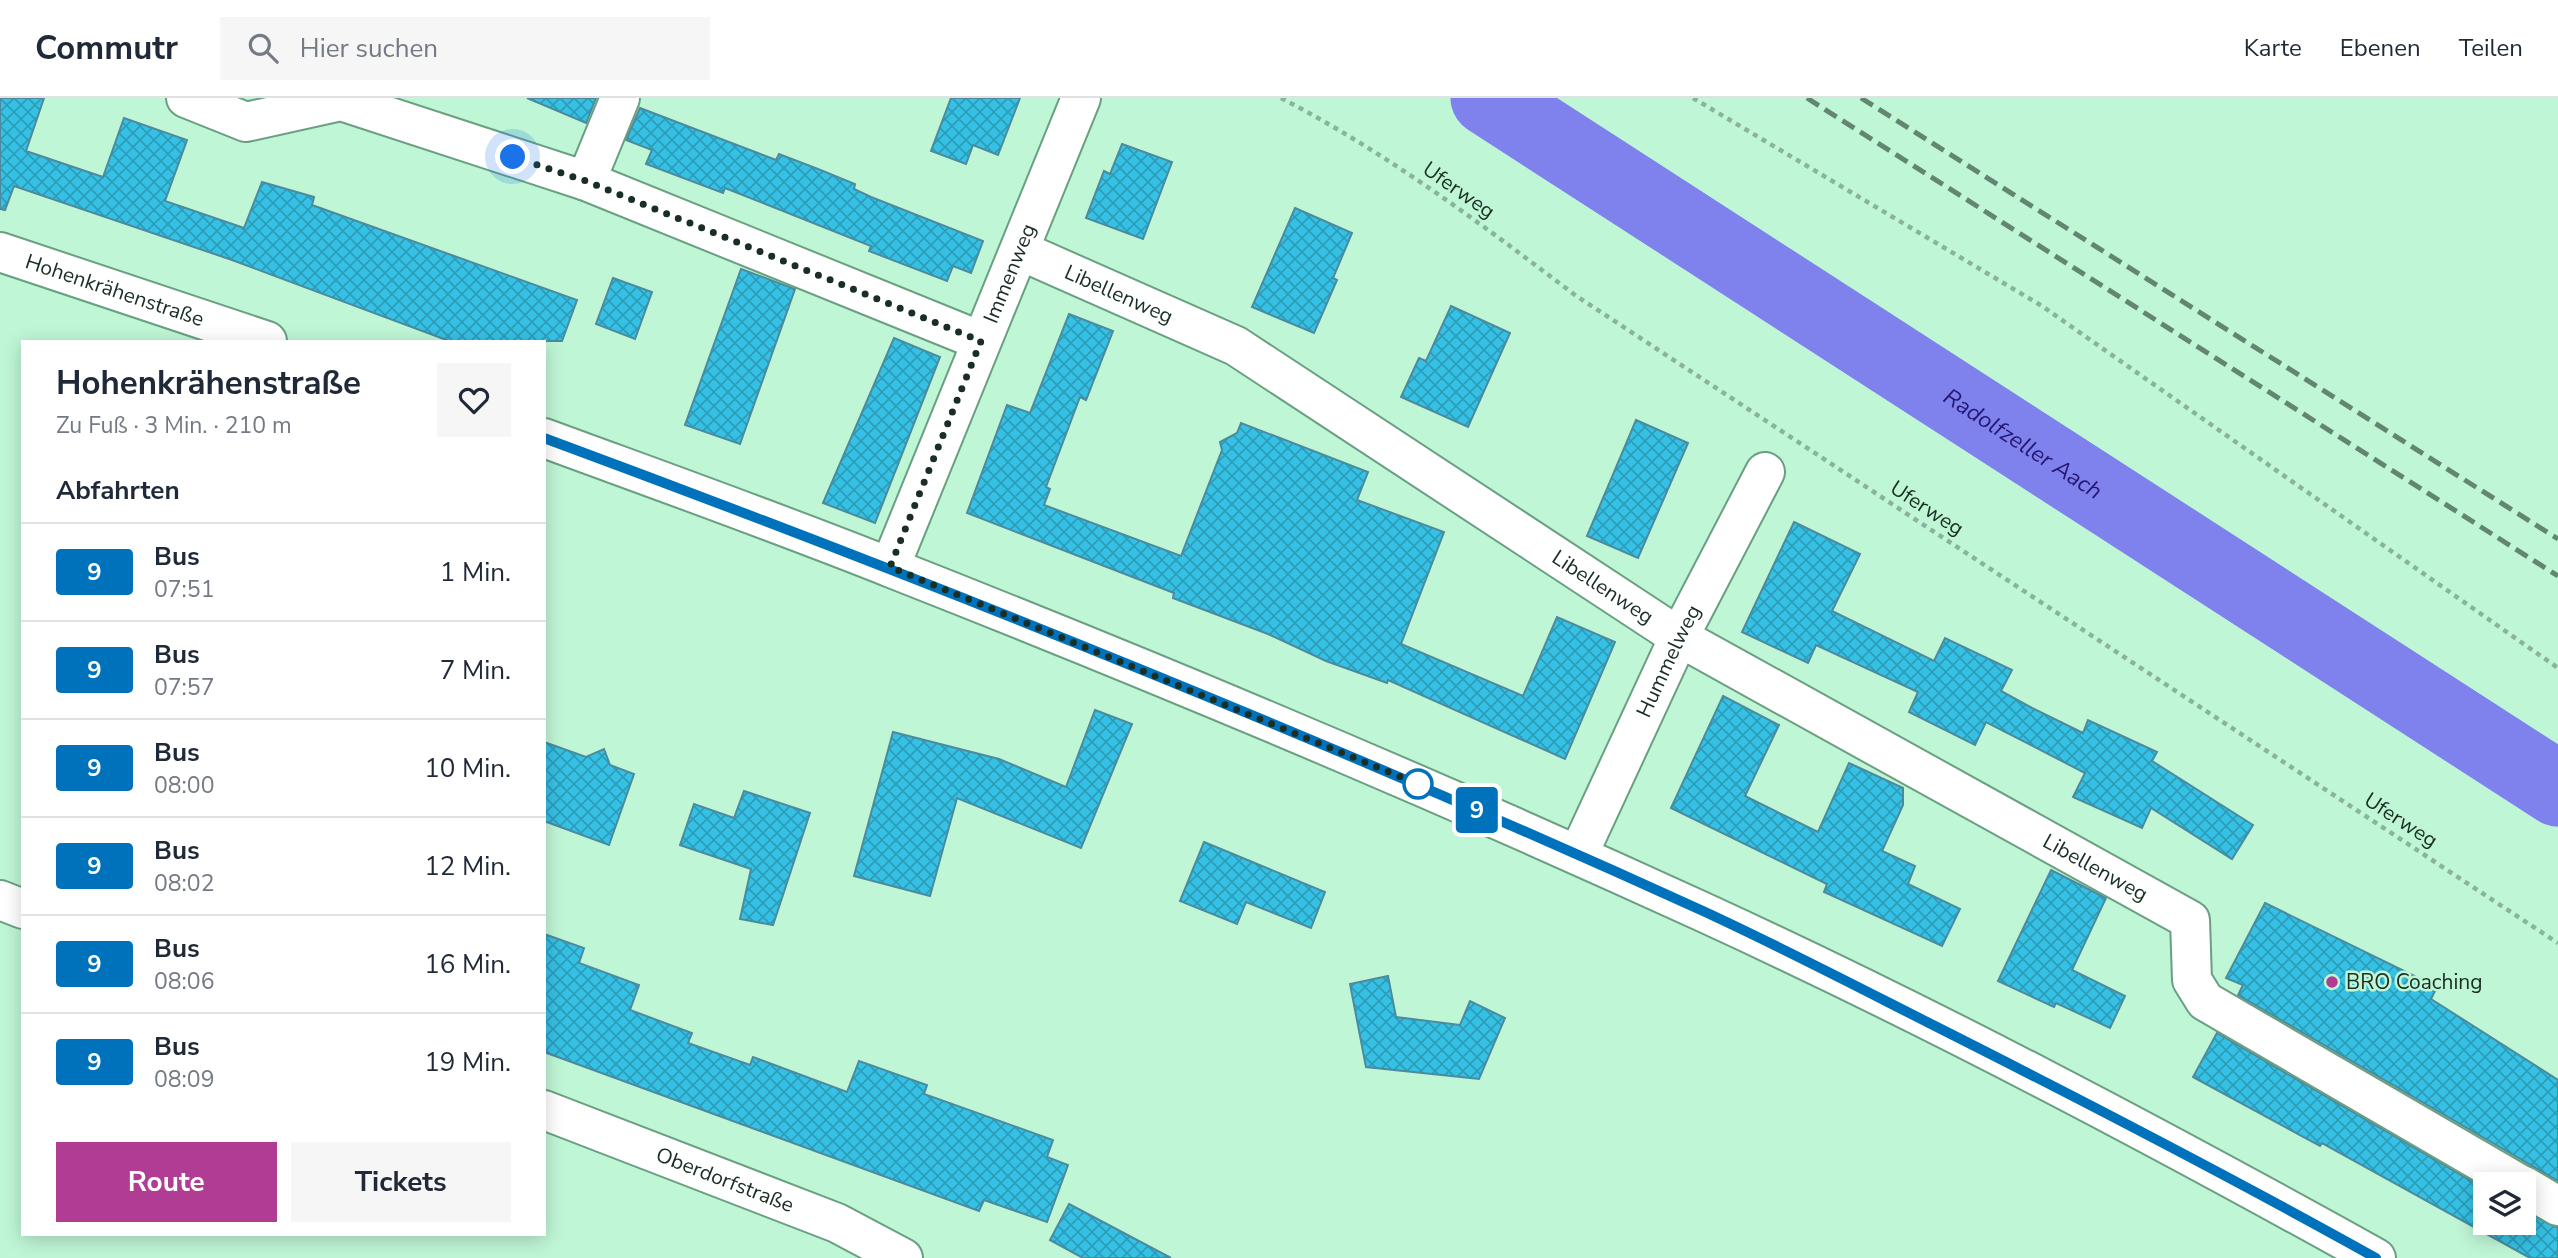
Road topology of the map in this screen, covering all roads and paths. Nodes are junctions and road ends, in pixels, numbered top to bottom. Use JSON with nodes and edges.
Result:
{"nodes":[{"id":1,"x":186,"y":98,"type":"edge"},
{"id":2,"x":620,"y":98,"type":"edge"},
{"id":3,"x":1081,"y":98,"type":"edge"},
{"id":4,"x":1281,"y":98,"type":"edge"},
{"id":5,"x":1693,"y":98,"type":"edge"},
{"id":6,"x":586,"y":181,"type":"junction"},
{"id":7,"x":1021,"y":251,"type":"junction"},
{"id":8,"x":0,"y":252,"type":"edge"},
{"id":9,"x":265,"y":340,"type":"edge"},
{"id":10,"x":981,"y":341,"type":"junction"},
{"id":11,"x":546,"y":439,"type":"edge"},
{"id":12,"x":1765,"y":472,"type":"dead end"},
{"id":13,"x":890,"y":567,"type":"junction"},
{"id":14,"x":1679,"y":637,"type":"junction"},
{"id":15,"x":2558,"y":668,"type":"edge"},
{"id":16,"x":1578,"y":855,"type":"junction"},
{"id":17,"x":0,"y":900,"type":"edge"},
{"id":18,"x":21,"y":908,"type":"edge"},
{"id":19,"x":2558,"y":943,"type":"edge"},
{"id":20,"x":546,"y":1111,"type":"edge"},
{"id":21,"x":2500,"y":1172,"type":"edge"},
{"id":22,"x":2536,"y":1193,"type":"edge"},
{"id":23,"x":2558,"y":1206,"type":"edge"},
{"id":24,"x":903,"y":1258,"type":"edge"},
{"id":25,"x":2376,"y":1258,"type":"edge"}],
"edges":[{"from":1,"to":6,"type":"street"},
{"from":2,"to":6,"type":"street"},
{"from":3,"to":7,"type":"street","name":"Immenweg"},
{"from":4,"to":19,"type":"path","name":"Uferweg"},
{"from":5,"to":15,"type":"path"},
{"from":6,"to":10,"type":"street"},
{"from":7,"to":10,"type":"street","name":"Immenweg"},
{"from":7,"to":14,"type":"street","name":"Libellenweg"},
{"from":8,"to":9,"type":"street","name":"Hohenkrähenstraße"},
{"from":10,"to":13,"type":"street","name":"Immenweg"},
{"from":11,"to":13,"type":"street"},
{"from":12,"to":14,"type":"street","name":"Hummelweg"},
{"from":13,"to":16,"type":"street"},
{"from":14,"to":16,"type":"street","name":"Hummelweg"},
{"from":14,"to":21,"type":"street","name":"Libellenweg"},
{"from":16,"to":25,"type":"street"},
{"from":17,"to":18,"type":"street"},
{"from":20,"to":24,"type":"street","name":"Oberdorfstraße"},
{"from":22,"to":23,"type":"street"}]}
